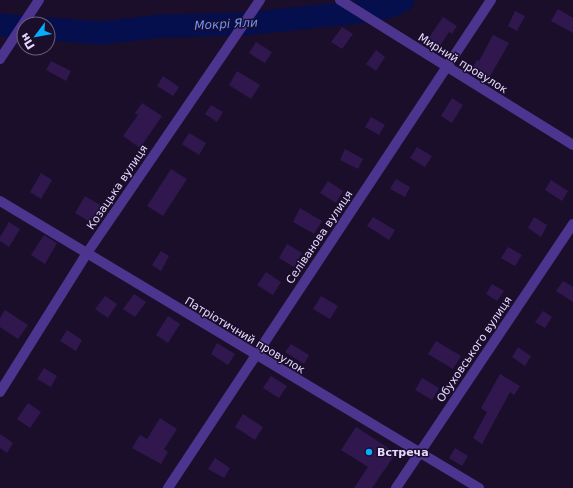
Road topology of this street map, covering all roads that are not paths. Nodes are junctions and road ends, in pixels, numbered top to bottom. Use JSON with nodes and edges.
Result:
{"nodes":[{"id":1,"x":39,"y":0,"type":"edge"},
{"id":2,"x":260,"y":0,"type":"edge"},
{"id":3,"x":340,"y":0,"type":"edge"},
{"id":4,"x":491,"y":0,"type":"edge"},
{"id":5,"x":0,"y":59,"type":"edge"},
{"id":6,"x":446,"y":67,"type":"junction"},
{"id":7,"x":573,"y":145,"type":"edge"},
{"id":8,"x":0,"y":201,"type":"edge"},
{"id":9,"x":573,"y":224,"type":"edge"},
{"id":10,"x":87,"y":253,"type":"junction"},
{"id":11,"x":255,"y":354,"type":"junction"},
{"id":12,"x":0,"y":392,"type":"edge"},
{"id":13,"x":419,"y":453,"type":"junction"},
{"id":14,"x":168,"y":488,"type":"edge"},
{"id":15,"x":396,"y":488,"type":"edge"},
{"id":16,"x":479,"y":488,"type":"edge"}],
"edges":[{"from":1,"to":5,"type":"street"},
{"from":2,"to":10,"type":"street","name":"Козацька вулиця"},
{"from":3,"to":6,"type":"street","name":"Мирний провулок"},
{"from":4,"to":6,"type":"street","name":"Селіванова вулиця"},
{"from":6,"to":7,"type":"street","name":"Мирний провулок"},
{"from":6,"to":11,"type":"street","name":"Селіванова вулиця"},
{"from":8,"to":10,"type":"street","name":"Патріотичний провулок"},
{"from":9,"to":13,"type":"street","name":"Обуховського вулиця"},
{"from":10,"to":11,"type":"street","name":"Патріотичний провулок"},
{"from":10,"to":12,"type":"street","name":"Козацька вулиця"},
{"from":11,"to":13,"type":"street","name":"Патріотичний провулок"},
{"from":11,"to":14,"type":"street","name":"Селіванова вулиця"},
{"from":13,"to":15,"type":"street","name":"Обуховського вулиця"},
{"from":13,"to":16,"type":"street","name":"Патріотичний провулок"}]}
